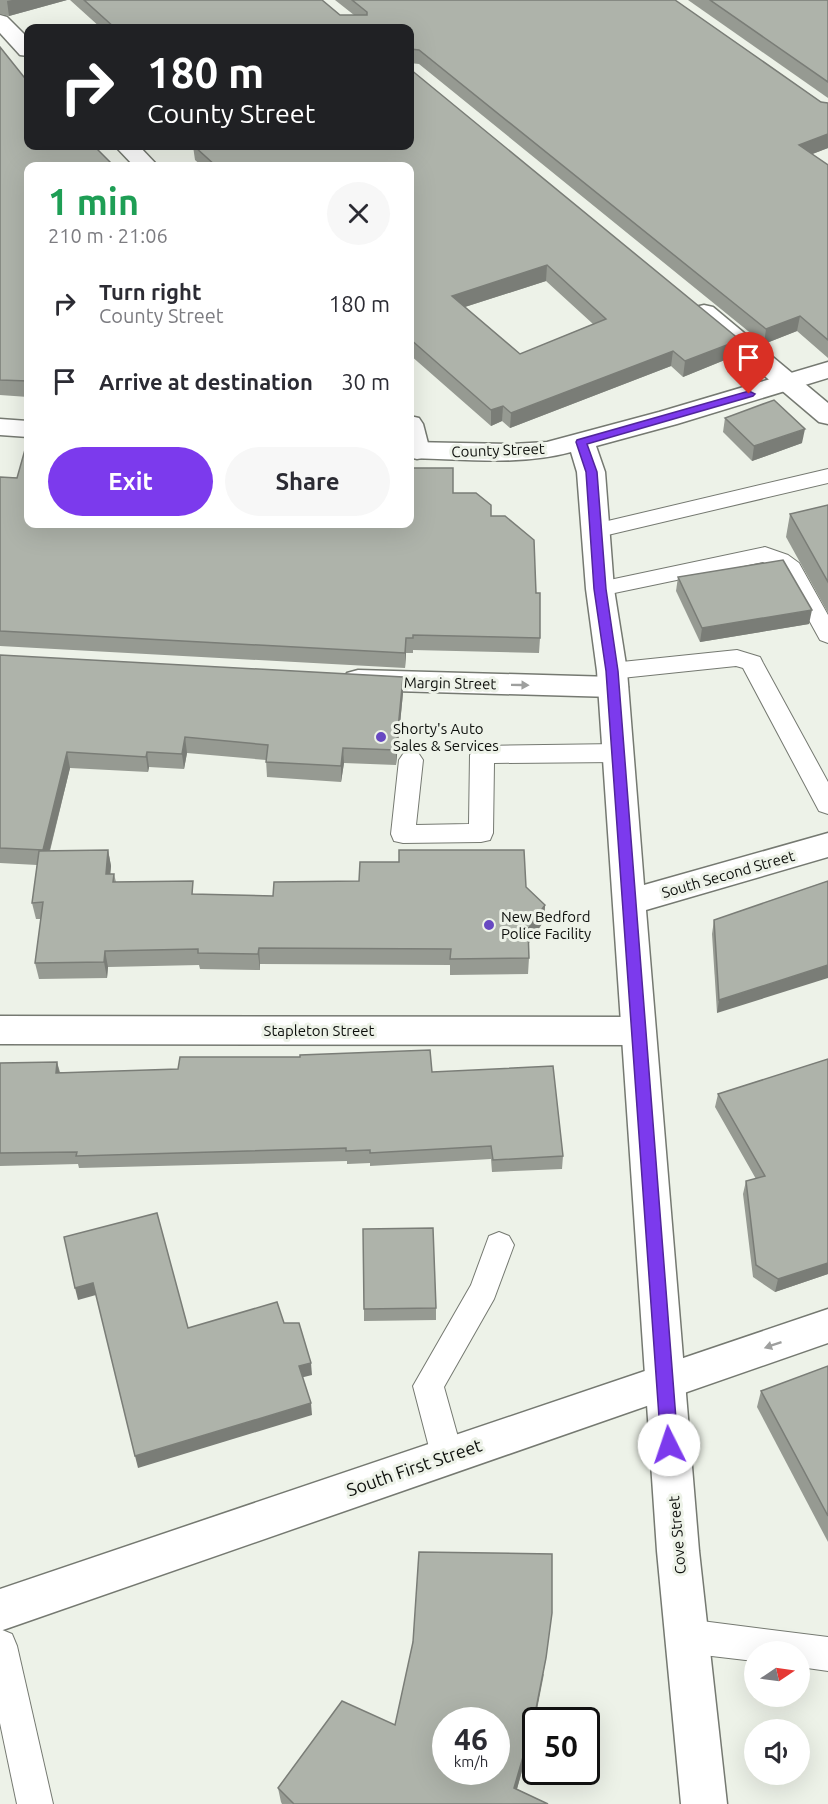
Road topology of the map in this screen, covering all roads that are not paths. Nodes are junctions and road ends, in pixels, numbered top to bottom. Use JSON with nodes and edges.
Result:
{"nodes":[{"id":1,"x":0,"y":21,"type":"edge"},
{"id":2,"x":24,"y":46,"type":"edge"},
{"id":3,"x":130,"y":150,"type":"edge"},
{"id":4,"x":143,"y":162,"type":"edge"},
{"id":5,"x":688,"y":299,"type":"edge"},
{"id":6,"x":828,"y":370,"type":"edge"},
{"id":7,"x":790,"y":382,"type":"junction"},
{"id":8,"x":828,"y":416,"type":"edge"},
{"id":9,"x":0,"y":427,"type":"edge"},
{"id":10,"x":24,"y":429,"type":"edge"},
{"id":11,"x":581,"y":442,"type":"junction"},
{"id":12,"x":414,"y":451,"type":"edge"},
{"id":13,"x":828,"y":476,"type":"edge"},
{"id":14,"x":595,"y":531,"type":"junction"},
{"id":15,"x":600,"y":589,"type":"junction"},
{"id":16,"x":828,"y":635,"type":"edge"},
{"id":17,"x":327,"y":678,"type":"edge"},
{"id":18,"x":613,"y":679,"type":"junction"},
{"id":19,"x":618,"y":753,"type":"junction"},
{"id":20,"x":411,"y":760,"type":"dead end"},
{"id":21,"x":826,"y":797,"type":"edge"},
{"id":22,"x":828,"y":846,"type":"edge"},
{"id":23,"x":629,"y":902,"type":"junction"},
{"id":24,"x":0,"y":1030,"type":"edge"},
{"id":25,"x":638,"y":1031,"type":"junction"},
{"id":26,"x":499,"y":1245,"type":"dead end"},
{"id":27,"x":828,"y":1326,"type":"edge"},
{"id":28,"x":664,"y":1382,"type":"junction"},
{"id":29,"x":447,"y":1455,"type":"junction"},
{"id":30,"x":0,"y":1610,"type":"edge"},
{"id":31,"x":686,"y":1636,"type":"junction"},
{"id":32,"x":0,"y":1646,"type":"edge"},
{"id":33,"x":828,"y":1653,"type":"edge"},
{"id":34,"x":34,"y":1804,"type":"edge"},
{"id":35,"x":704,"y":1804,"type":"edge"}],
"edges":[{"from":1,"to":2,"type":"street"},
{"from":3,"to":4,"type":"street"},
{"from":5,"to":7,"type":"street"},
{"from":6,"to":7,"type":"street","name":"County Street"},
{"from":7,"to":8,"type":"street"},
{"from":7,"to":11,"type":"street","name":"County Street"},
{"from":9,"to":10,"type":"street"},
{"from":11,"to":12,"type":"street","name":"County Street"},
{"from":11,"to":14,"type":"street","name":"Cove Street"},
{"from":13,"to":14,"type":"lane"},
{"from":14,"to":15,"type":"street","name":"Cove Street"},
{"from":15,"to":16,"type":"lane"},
{"from":15,"to":18,"type":"street","name":"Cove Street"},
{"from":17,"to":18,"type":"street","name":"Margin Street","one_way":true},
{"from":18,"to":19,"type":"street","name":"Cove Street"},
{"from":18,"to":21,"type":"lane"},
{"from":19,"to":20,"type":"lane"},
{"from":19,"to":23,"type":"street","name":"Cove Street"},
{"from":22,"to":23,"type":"street","name":"South Second Street"},
{"from":23,"to":25,"type":"street","name":"Cove Street"},
{"from":24,"to":25,"type":"street","name":"Stapleton Street"},
{"from":25,"to":28,"type":"street","name":"Cove Street"},
{"from":26,"to":29,"type":"lane"},
{"from":27,"to":28,"type":"street","name":"South First Street","one_way":true},
{"from":28,"to":29,"type":"street","name":"South First Street"},
{"from":28,"to":31,"type":"street","name":"Cove Street"},
{"from":29,"to":30,"type":"street","name":"South First Street"},
{"from":31,"to":33,"type":"lane"},
{"from":31,"to":35,"type":"street","name":"Cove Street"},
{"from":32,"to":34,"type":"lane"}]}
